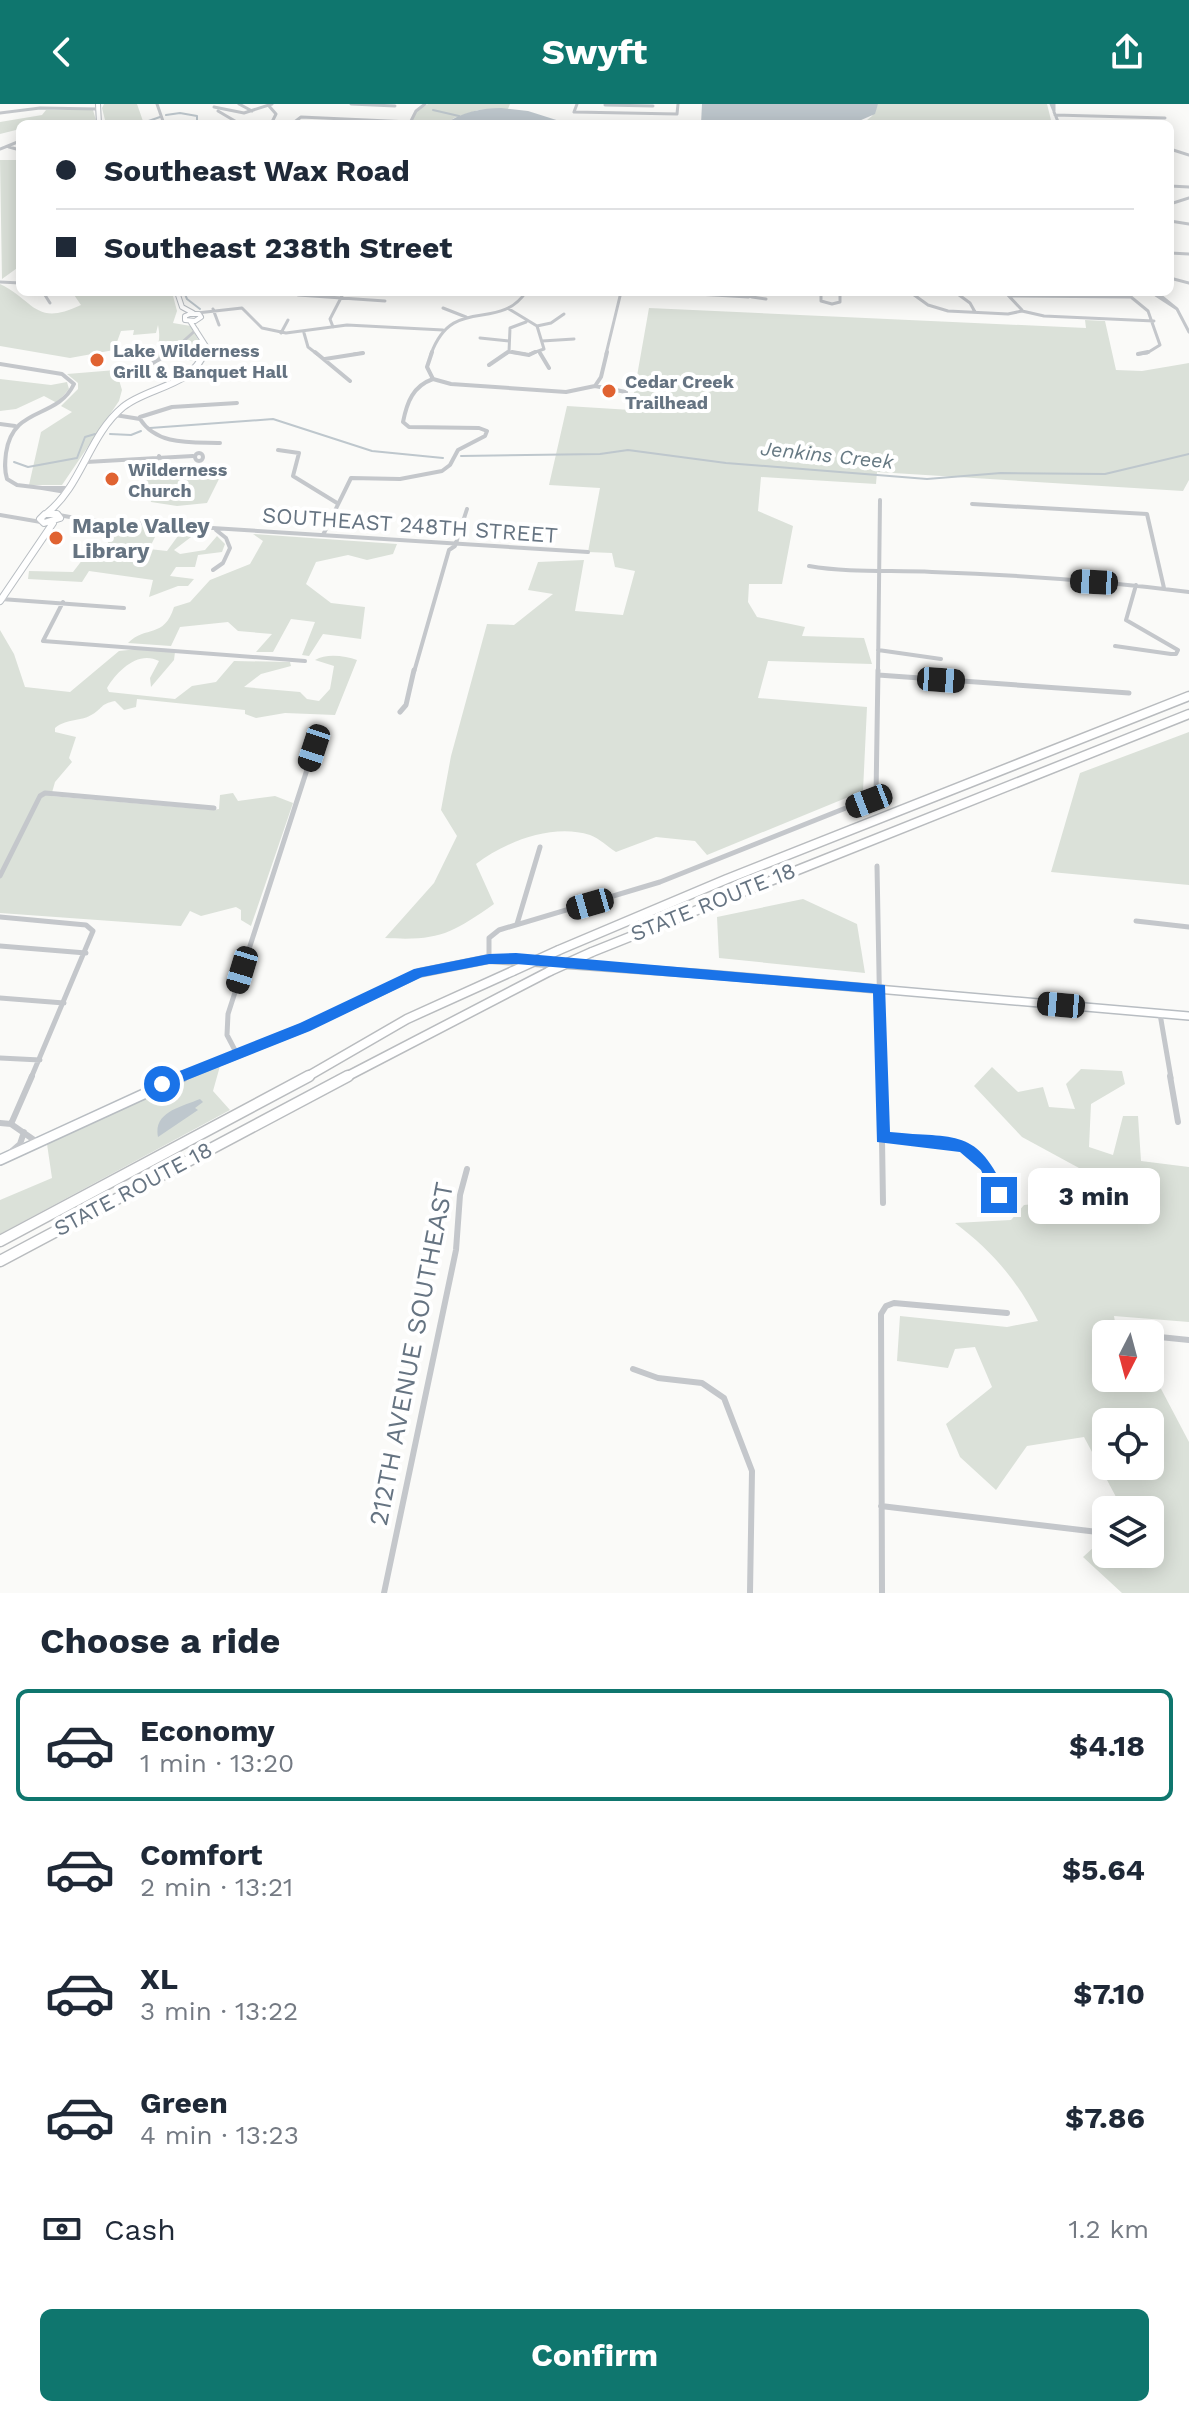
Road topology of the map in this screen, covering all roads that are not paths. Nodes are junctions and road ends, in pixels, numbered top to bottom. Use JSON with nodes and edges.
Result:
{"nodes":[{"id":1,"x":15,"y":104,"type":"edge"},
{"id":2,"x":239,"y":104,"type":"edge"},
{"id":3,"x":351,"y":104,"type":"edge"},
{"id":4,"x":425,"y":104,"type":"edge"},
{"id":5,"x":577,"y":104,"type":"edge"},
{"id":6,"x":678,"y":104,"type":"edge"},
{"id":7,"x":1052,"y":104,"type":"edge"},
{"id":8,"x":213,"y":105,"type":"edge"},
{"id":9,"x":268,"y":105,"type":"edge"},
{"id":10,"x":396,"y":105,"type":"edge"},
{"id":11,"x":605,"y":105,"type":"edge"},
{"id":12,"x":630,"y":105,"type":"edge"},
{"id":13,"x":654,"y":105,"type":"edge"},
{"id":14,"x":98,"y":106,"type":"edge"},
{"id":15,"x":13,"y":110,"type":"junction"},
{"id":16,"x":252,"y":112,"type":"junction"},
{"id":17,"x":0,"y":113,"type":"edge"},
{"id":18,"x":392,"y":113,"type":"dead end"},
{"id":19,"x":661,"y":114,"type":"junction"},
{"id":20,"x":1105,"y":117,"type":"junction"},
{"id":21,"x":1165,"y":118,"type":"dead end"},
{"id":22,"x":1056,"y":119,"type":"edge"},
{"id":23,"x":234,"y":120,"type":"edge"},
{"id":24,"x":296,"y":120,"type":"edge"},
{"id":25,"x":355,"y":120,"type":"edge"},
{"id":26,"x":412,"y":120,"type":"edge"},
{"id":27,"x":1106,"y":120,"type":"edge"},
{"id":28,"x":16,"y":143,"type":"edge"},
{"id":29,"x":8,"y":146,"type":"junction"},
{"id":30,"x":0,"y":149,"type":"edge"},
{"id":31,"x":16,"y":149,"type":"edge"},
{"id":32,"x":47,"y":296,"type":"edge"},
{"id":33,"x":178,"y":296,"type":"edge"},
{"id":34,"x":312,"y":296,"type":"edge"},
{"id":35,"x":524,"y":296,"type":"edge"},
{"id":36,"x":620,"y":296,"type":"edge"},
{"id":37,"x":821,"y":296,"type":"edge"},
{"id":38,"x":840,"y":296,"type":"edge"},
{"id":39,"x":917,"y":296,"type":"edge"},
{"id":40,"x":960,"y":296,"type":"edge"},
{"id":41,"x":1010,"y":296,"type":"joint"},
{"id":42,"x":1093,"y":296,"type":"edge"},
{"id":43,"x":1124,"y":296,"type":"edge"},
{"id":44,"x":1159,"y":296,"type":"edge"},
{"id":45,"x":341,"y":298,"type":"junction"},
{"id":46,"x":385,"y":301,"type":"dead end"},
{"id":47,"x":50,"y":303,"type":"dead end"},
{"id":48,"x":443,"y":308,"type":"dead end"},
{"id":49,"x":213,"y":309,"type":"junction"},
{"id":50,"x":509,"y":309,"type":"junction"},
{"id":51,"x":1022,"y":311,"type":"junction"},
{"id":52,"x":975,"y":312,"type":"junction"},
{"id":53,"x":564,"y":314,"type":"dead end"},
{"id":54,"x":467,"y":317,"type":"junction"},
{"id":55,"x":195,"y":320,"type":"junction"},
{"id":56,"x":288,"y":320,"type":"dead end"},
{"id":57,"x":1154,"y":321,"type":"junction"},
{"id":58,"x":526,"y":322,"type":"junction"},
{"id":59,"x":219,"y":325,"type":"dead end"},
{"id":60,"x":537,"y":326,"type":"junction"},
{"id":61,"x":333,"y":327,"type":"junction"},
{"id":62,"x":443,"y":330,"type":"junction"},
{"id":63,"x":1189,"y":332,"type":"edge"},
{"id":64,"x":281,"y":333,"type":"junction"},
{"id":65,"x":304,"y":333,"type":"junction"},
{"id":66,"x":480,"y":338,"type":"dead end"},
{"id":67,"x":574,"y":339,"type":"dead end"},
{"id":68,"x":509,"y":341,"type":"junction"},
{"id":69,"x":542,"y":341,"type":"junction"},
{"id":70,"x":509,"y":352,"type":"junction"},
{"id":71,"x":363,"y":353,"type":"dead end"},
{"id":72,"x":540,"y":353,"type":"junction"},
{"id":73,"x":1138,"y":354,"type":"dead end"},
{"id":74,"x":324,"y":360,"type":"junction"},
{"id":75,"x":0,"y":364,"type":"edge"},
{"id":76,"x":489,"y":365,"type":"dead end"},
{"id":77,"x":144,"y":368,"type":"dead end"},
{"id":78,"x":549,"y":368,"type":"dead end"},
{"id":79,"x":433,"y":379,"type":"junction"},
{"id":80,"x":350,"y":381,"type":"dead end"},
{"id":81,"x":595,"y":386,"type":"junction"},
{"id":82,"x":626,"y":392,"type":"dead end"},
{"id":83,"x":237,"y":403,"type":"dead end"},
{"id":84,"x":115,"y":415,"type":"junction"},
{"id":85,"x":136,"y":417,"type":"junction"},
{"id":86,"x":0,"y":424,"type":"edge"},
{"id":87,"x":16,"y":426,"type":"junction"},
{"id":88,"x":220,"y":443,"type":"dead end"},
{"id":89,"x":278,"y":450,"type":"dead end"},
{"id":90,"x":160,"y":455,"type":"junction"},
{"id":91,"x":193,"y":456,"type":"dead end"},
{"id":92,"x":86,"y":462,"type":"junction"},
{"id":93,"x":2,"y":467,"type":"edge"},
{"id":94,"x":152,"y":471,"type":"dead end"},
{"id":95,"x":68,"y":490,"type":"junction"},
{"id":96,"x":61,"y":500,"type":"junction"},
{"id":97,"x":880,"y":500,"type":"dead end"},
{"id":98,"x":337,"y":503,"type":"junction"},
{"id":99,"x":972,"y":504,"type":"dead end"},
{"id":100,"x":467,"y":509,"type":"dead end"},
{"id":101,"x":46,"y":514,"type":"junction"},
{"id":102,"x":0,"y":515,"type":"edge"},
{"id":103,"x":59,"y":515,"type":"junction"},
{"id":104,"x":16,"y":516,"type":"junction"},
{"id":105,"x":86,"y":520,"type":"junction"},
{"id":106,"x":41,"y":522,"type":"junction"},
{"id":107,"x":54,"y":523,"type":"junction"},
{"id":108,"x":216,"y":529,"type":"junction"},
{"id":109,"x":323,"y":536,"type":"junction"},
{"id":110,"x":455,"y":546,"type":"junction"},
{"id":111,"x":31,"y":550,"type":"junction"},
{"id":112,"x":588,"y":552,"type":"dead end"},
{"id":113,"x":809,"y":566,"type":"dead end"},
{"id":114,"x":213,"y":570,"type":"dead end"},
{"id":115,"x":877,"y":570,"type":"junction"},
{"id":116,"x":1136,"y":585,"type":"junction"},
{"id":117,"x":1164,"y":588,"type":"junction"},
{"id":118,"x":1189,"y":592,"type":"edge"},
{"id":119,"x":1,"y":600,"type":"edge"},
{"id":120,"x":63,"y":602,"type":"junction"},
{"id":121,"x":124,"y":608,"type":"dead end"},
{"id":122,"x":1115,"y":646,"type":"dead end"},
{"id":123,"x":878,"y":650,"type":"junction"},
{"id":124,"x":941,"y":659,"type":"dead end"},
{"id":125,"x":305,"y":661,"type":"dead end"},
{"id":126,"x":878,"y":675,"type":"junction"},
{"id":127,"x":1129,"y":693,"type":"dead end"},
{"id":128,"x":1189,"y":696,"type":"edge"},
{"id":129,"x":400,"y":712,"type":"dead end"},
{"id":130,"x":1189,"y":714,"type":"edge"},
{"id":131,"x":314,"y":748,"type":"dead end"},
{"id":132,"x":214,"y":808,"type":"dead end"},
{"id":133,"x":540,"y":847,"type":"dead end"},
{"id":134,"x":877,"y":866,"type":"dead end"},
{"id":135,"x":0,"y":876,"type":"edge"},
{"id":136,"x":0,"y":917,"type":"edge"},
{"id":137,"x":1136,"y":921,"type":"dead end"},
{"id":138,"x":517,"y":925,"type":"junction"},
{"id":139,"x":1189,"y":927,"type":"edge"},
{"id":140,"x":0,"y":946,"type":"edge"},
{"id":141,"x":86,"y":953,"type":"junction"},
{"id":142,"x":489,"y":959,"type":"junction"},
{"id":143,"x":880,"y":988,"type":"junction"},
{"id":144,"x":0,"y":998,"type":"edge"},
{"id":145,"x":64,"y":1003,"type":"junction"},
{"id":146,"x":1160,"y":1014,"type":"junction"},
{"id":147,"x":1189,"y":1016,"type":"edge"},
{"id":148,"x":237,"y":1054,"type":"junction"},
{"id":149,"x":0,"y":1058,"type":"edge"},
{"id":150,"x":40,"y":1060,"type":"junction"},
{"id":151,"x":1178,"y":1122,"type":"dead end"},
{"id":152,"x":0,"y":1123,"type":"edge"},
{"id":153,"x":11,"y":1124,"type":"junction"},
{"id":154,"x":24,"y":1132,"type":"junction"},
{"id":155,"x":882,"y":1138,"type":"junction"},
{"id":156,"x":39,"y":1143,"type":"junction"},
{"id":157,"x":0,"y":1157,"type":"edge"},
{"id":158,"x":467,"y":1169,"type":"dead end"},
{"id":159,"x":999,"y":1195,"type":"dead end"},
{"id":160,"x":883,"y":1203,"type":"dead end"},
{"id":161,"x":78,"y":1219,"type":"junction"},
{"id":162,"x":0,"y":1241,"type":"edge"},
{"id":163,"x":0,"y":1261,"type":"edge"},
{"id":164,"x":0,"y":1268,"type":"edge"},
{"id":165,"x":1007,"y":1313,"type":"dead end"},
{"id":166,"x":1164,"y":1337,"type":"edge"},
{"id":167,"x":1189,"y":1340,"type":"edge"},
{"id":168,"x":633,"y":1369,"type":"dead end"},
{"id":169,"x":881,"y":1506,"type":"junction"},
{"id":170,"x":1092,"y":1531,"type":"edge"},
{"id":171,"x":384,"y":1593,"type":"edge"},
{"id":172,"x":750,"y":1593,"type":"edge"},
{"id":173,"x":882,"y":1593,"type":"edge"}],
"edges":[{"from":1,"to":15,"type":"street"},
{"from":2,"to":16,"type":"street"},
{"from":3,"to":10,"type":"street"},
{"from":4,"to":26,"type":"street"},
{"from":5,"to":19,"type":"street"},
{"from":6,"to":19,"type":"street"},
{"from":7,"to":22,"type":"street"},
{"from":8,"to":16,"type":"street"},
{"from":8,"to":23,"type":"street"},
{"from":9,"to":16,"type":"street"},
{"from":10,"to":18,"type":"street"},
{"from":11,"to":12,"type":"street"},
{"from":12,"to":13,"type":"street"},
{"from":13,"to":19,"type":"street"},
{"from":14,"to":15,"type":"street"},
{"from":15,"to":17,"type":"street"},
{"from":20,"to":21,"type":"street"},
{"from":20,"to":22,"type":"street"},
{"from":20,"to":27,"type":"street"},
{"from":24,"to":25,"type":"street"},
{"from":28,"to":29,"type":"street"},
{"from":29,"to":30,"type":"street"},
{"from":29,"to":31,"type":"street"},
{"from":32,"to":47,"type":"street"},
{"from":33,"to":55,"type":"main road"},
{"from":34,"to":45,"type":"street"},
{"from":35,"to":50,"type":"street"},
{"from":36,"to":81,"type":"street"},
{"from":37,"to":38,"type":"street"},
{"from":39,"to":52,"type":"street"},
{"from":40,"to":52,"type":"street"},
{"from":41,"to":42,"type":"street"},
{"from":41,"to":51,"type":"street"},
{"from":43,"to":57,"type":"street"},
{"from":44,"to":63,"type":"street"},
{"from":45,"to":46,"type":"street"},
{"from":45,"to":61,"type":"street"},
{"from":48,"to":54,"type":"street"},
{"from":49,"to":55,"type":"street"},
{"from":49,"to":59,"type":"street"},
{"from":49,"to":64,"type":"street"},
{"from":50,"to":54,"type":"street"},
{"from":50,"to":58,"type":"street"},
{"from":51,"to":52,"type":"street"},
{"from":51,"to":57,"type":"street"},
{"from":53,"to":60,"type":"street"},
{"from":54,"to":62,"type":"street"},
{"from":55,"to":77,"type":"street"},
{"from":55,"to":84,"type":"main road"},
{"from":56,"to":64,"type":"street"},
{"from":57,"to":73,"type":"street"},
{"from":58,"to":60,"type":"street"},
{"from":58,"to":68,"type":"street"},
{"from":60,"to":69,"type":"street"},
{"from":61,"to":62,"type":"street"},
{"from":61,"to":65,"type":"street"},
{"from":62,"to":79,"type":"street"},
{"from":64,"to":65,"type":"street"},
{"from":65,"to":74,"type":"street"},
{"from":66,"to":68,"type":"street"},
{"from":67,"to":69,"type":"street"},
{"from":68,"to":70,"type":"street"},
{"from":69,"to":72,"type":"street"},
{"from":70,"to":72,"type":"street"},
{"from":70,"to":76,"type":"street"},
{"from":71,"to":74,"type":"street"},
{"from":72,"to":78,"type":"street"},
{"from":74,"to":80,"type":"street"},
{"from":75,"to":87,"type":"street"},
{"from":79,"to":81,"type":"street"},
{"from":79,"to":98,"type":"street"},
{"from":81,"to":82,"type":"street"},
{"from":83,"to":85,"type":"street"},
{"from":84,"to":85,"type":"street"},
{"from":84,"to":92,"type":"main road"},
{"from":85,"to":88,"type":"street"},
{"from":86,"to":87,"type":"street"},
{"from":87,"to":93,"type":"street"},
{"from":89,"to":98,"type":"street"},
{"from":90,"to":91,"type":"street"},
{"from":90,"to":92,"type":"street"},
{"from":90,"to":94,"type":"street"},
{"from":92,"to":95,"type":"main road"},
{"from":93,"to":95,"type":"street"},
{"from":95,"to":96,"type":"main road"},
{"from":96,"to":101,"type":"main road"},
{"from":96,"to":103,"type":"main road"},
{"from":97,"to":115,"type":"street"},
{"from":98,"to":109,"type":"street"},
{"from":99,"to":117,"type":"street"},
{"from":100,"to":110,"type":"street"},
{"from":101,"to":103,"type":"main road"},
{"from":101,"to":104,"type":"street"},
{"from":101,"to":106,"type":"main road"},
{"from":102,"to":104,"type":"street"},
{"from":103,"to":105,"type":"street","name":"SOUTHEAST 248TH STREET"},
{"from":103,"to":107,"type":"main road"},
{"from":104,"to":106,"type":"street"},
{"from":105,"to":107,"type":"street","name":"SOUTHEAST 248TH STREET"},
{"from":105,"to":108,"type":"street","name":"SOUTHEAST 248TH STREET"},
{"from":106,"to":107,"type":"main road"},
{"from":106,"to":111,"type":"main road"},
{"from":107,"to":111,"type":"main road"},
{"from":108,"to":109,"type":"street","name":"SOUTHEAST 248TH STREET"},
{"from":108,"to":114,"type":"street"},
{"from":109,"to":110,"type":"street","name":"SOUTHEAST 248TH STREET"},
{"from":110,"to":112,"type":"street","name":"SOUTHEAST 248TH STREET"},
{"from":110,"to":129,"type":"street"},
{"from":111,"to":119,"type":"main road"},
{"from":113,"to":115,"type":"street"},
{"from":115,"to":116,"type":"street"},
{"from":115,"to":123,"type":"street"},
{"from":116,"to":117,"type":"street"},
{"from":116,"to":122,"type":"street"},
{"from":117,"to":118,"type":"street"},
{"from":119,"to":120,"type":"street"},
{"from":120,"to":121,"type":"street"},
{"from":120,"to":125,"type":"street"},
{"from":123,"to":124,"type":"street"},
{"from":123,"to":126,"type":"street"},
{"from":126,"to":127,"type":"street"},
{"from":126,"to":138,"type":"street"},
{"from":128,"to":162,"type":"highway","name":"STATE ROUTE 18","bridge":true},
{"from":130,"to":161,"type":"highway","name":"STATE ROUTE 18","bridge":true},
{"from":131,"to":148,"type":"street"},
{"from":132,"to":135,"type":"street"},
{"from":133,"to":138,"type":"street"},
{"from":134,"to":143,"type":"street"},
{"from":136,"to":141,"type":"street"},
{"from":137,"to":139,"type":"street"},
{"from":138,"to":142,"type":"street"},
{"from":140,"to":141,"type":"street"},
{"from":141,"to":145,"type":"street"},
{"from":142,"to":143,"type":"main road"},
{"from":142,"to":148,"type":"main road"},
{"from":143,"to":146,"type":"main road"},
{"from":143,"to":155,"type":"street"},
{"from":144,"to":145,"type":"street"},
{"from":145,"to":150,"type":"street"},
{"from":146,"to":147,"type":"main road"},
{"from":146,"to":151,"type":"street"},
{"from":148,"to":156,"type":"main road"},
{"from":149,"to":150,"type":"street"},
{"from":150,"to":153,"type":"street"},
{"from":152,"to":153,"type":"street"},
{"from":153,"to":154,"type":"street"},
{"from":154,"to":156,"type":"street"},
{"from":154,"to":157,"type":"street"},
{"from":155,"to":159,"type":"street"},
{"from":155,"to":160,"type":"street"},
{"from":156,"to":157,"type":"main road"},
{"from":158,"to":171,"type":"street","name":"212TH AVENUE SOUTHEAST"},
{"from":161,"to":163,"type":"highway","name":"STATE ROUTE 18"},
{"from":161,"to":164,"type":"highway"},
{"from":165,"to":169,"type":"street"},
{"from":166,"to":167,"type":"street"},
{"from":168,"to":172,"type":"street"},
{"from":169,"to":170,"type":"street"},
{"from":169,"to":173,"type":"street"}]}
